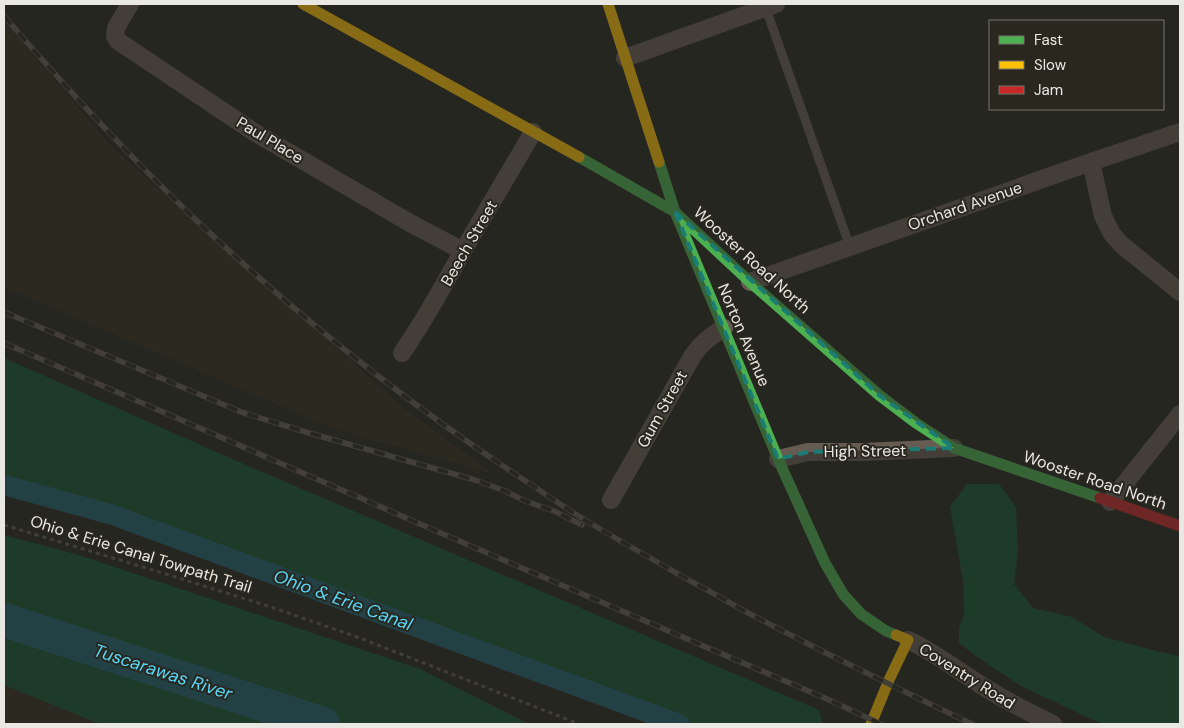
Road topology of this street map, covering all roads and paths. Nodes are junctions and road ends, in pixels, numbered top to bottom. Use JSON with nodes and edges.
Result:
{"nodes":[{"id":1,"x":130,"y":4,"type":"edge"},
{"id":2,"x":303,"y":4,"type":"edge"},
{"id":3,"x":608,"y":4,"type":"edge"},
{"id":4,"x":768,"y":5,"type":"edge"},
{"id":5,"x":625,"y":58,"type":"junction"},
{"id":6,"x":533,"y":132,"type":"junction"},
{"id":7,"x":1180,"y":132,"type":"edge"},
{"id":8,"x":1091,"y":162,"type":"junction"},
{"id":9,"x":675,"y":212,"type":"junction"},
{"id":10,"x":850,"y":247,"type":"junction"},
{"id":11,"x":463,"y":252,"type":"junction"},
{"id":12,"x":750,"y":282,"type":"junction"},
{"id":13,"x":1180,"y":292,"type":"edge"},
{"id":14,"x":724,"y":328,"type":"junction"},
{"id":15,"x":402,"y":353,"type":"dead end"},
{"id":16,"x":1180,"y":414,"type":"edge"},
{"id":17,"x":954,"y":448,"type":"junction"},
{"id":18,"x":778,"y":459,"type":"junction"},
{"id":19,"x":611,"y":500,"type":"dead end"},
{"id":20,"x":1110,"y":502,"type":"junction"},
{"id":21,"x":4,"y":525,"type":"edge"},
{"id":22,"x":1180,"y":526,"type":"edge"},
{"id":23,"x":908,"y":640,"type":"junction"},
{"id":24,"x":579,"y":724,"type":"edge"},
{"id":25,"x":871,"y":724,"type":"edge"},
{"id":26,"x":1053,"y":724,"type":"edge"}],
"edges":[{"from":1,"to":11,"type":"street","name":"Paul Place"},
{"from":2,"to":6,"type":"main road","name":"Wooster Road North"},
{"from":3,"to":5,"type":"main road","name":"Norton Avenue"},
{"from":4,"to":5,"type":"street"},
{"from":4,"to":10,"type":"lane"},
{"from":5,"to":9,"type":"main road","name":"Norton Avenue"},
{"from":6,"to":9,"type":"main road","name":"Wooster Road North"},
{"from":6,"to":11,"type":"street","name":"Beech Street"},
{"from":7,"to":8,"type":"street","name":"Orchard Avenue"},
{"from":8,"to":10,"type":"street","name":"Orchard Avenue"},
{"from":8,"to":13,"type":"street"},
{"from":9,"to":12,"type":"main road","name":"Wooster Road North"},
{"from":9,"to":14,"type":"main road","name":"Norton Avenue"},
{"from":10,"to":12,"type":"street","name":"Orchard Avenue"},
{"from":11,"to":15,"type":"street","name":"Beech Street"},
{"from":12,"to":17,"type":"main road","name":"Wooster Road North"},
{"from":14,"to":18,"type":"main road","name":"Norton Avenue"},
{"from":14,"to":19,"type":"street","name":"Gum Street"},
{"from":16,"to":20,"type":"street"},
{"from":17,"to":18,"type":"street","name":"High Street"},
{"from":17,"to":20,"type":"main road","name":"Wooster Road North"},
{"from":18,"to":23,"type":"main road","name":"Norton Avenue"},
{"from":20,"to":22,"type":"main road","name":"Wooster Road North"},
{"from":21,"to":24,"type":"path","name":"Ohio & Erie Canal Towpath Trail"},
{"from":23,"to":25,"type":"main road"},
{"from":23,"to":26,"type":"street","name":"Coventry Road"}]}
